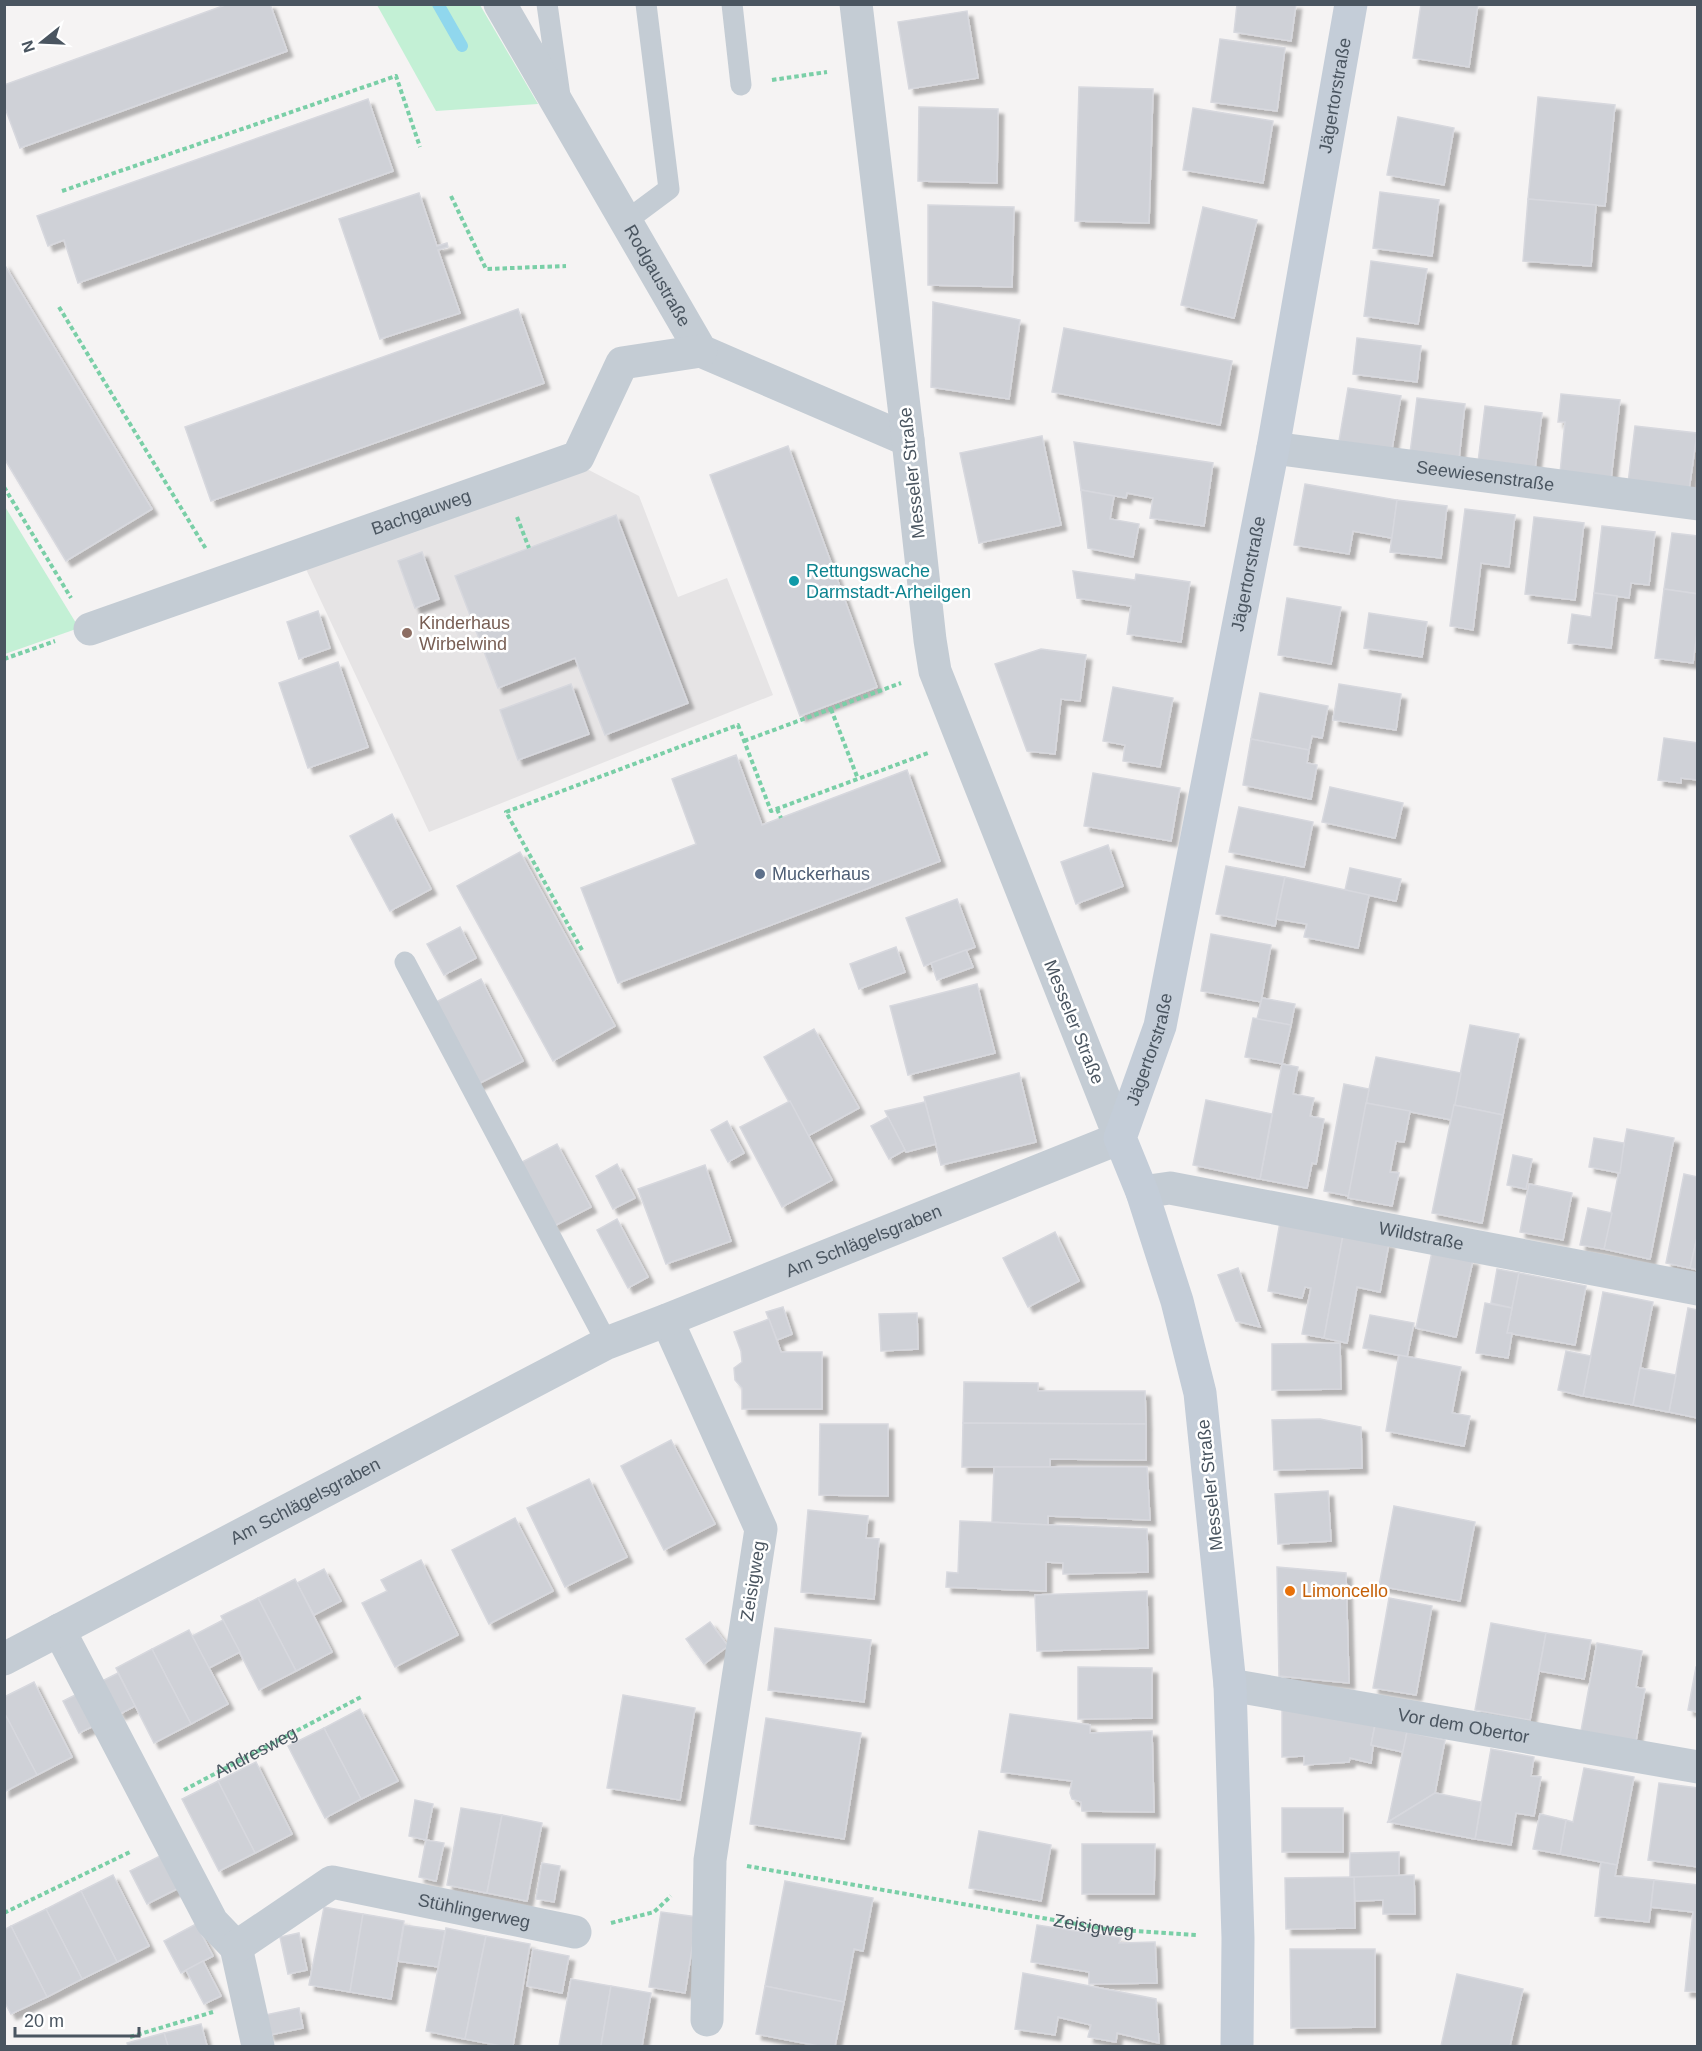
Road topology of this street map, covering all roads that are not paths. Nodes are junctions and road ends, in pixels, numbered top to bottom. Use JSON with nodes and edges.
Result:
{"nodes":[{"id":1,"x":500,"y":4,"type":"edge"},
{"id":2,"x":547,"y":4,"type":"edge"},
{"id":3,"x":646,"y":4,"type":"edge"},
{"id":4,"x":732,"y":4,"type":"edge"},
{"id":5,"x":856,"y":4,"type":"edge"},
{"id":6,"x":1351,"y":4,"type":"edge"},
{"id":7,"x":741,"y":85,"type":"road end"},
{"id":8,"x":562,"y":111,"type":"junction"},
{"id":9,"x":626,"y":221,"type":"junction"},
{"id":10,"x":701,"y":351,"type":"junction"},
{"id":11,"x":908,"y":440,"type":"junction"},
{"id":12,"x":1273,"y":448,"type":"junction"},
{"id":13,"x":1698,"y":504,"type":"edge"},
{"id":14,"x":90,"y":628,"type":"road end"},
{"id":15,"x":405,"y":962,"type":"dead end"},
{"id":16,"x":1120,"y":1138,"type":"junction"},
{"id":17,"x":1142,"y":1192,"type":"junction"},
{"id":18,"x":1698,"y":1289,"type":"edge"},
{"id":19,"x":667,"y":1320,"type":"junction"},
{"id":20,"x":607,"y":1343,"type":"junction"},
{"id":21,"x":59,"y":1630,"type":"junction"},
{"id":22,"x":4,"y":1659,"type":"edge"},
{"id":23,"x":1230,"y":1685,"type":"junction"},
{"id":24,"x":1698,"y":1767,"type":"edge"},
{"id":25,"x":575,"y":1932,"type":"road end"},
{"id":26,"x":236,"y":1947,"type":"junction"},
{"id":27,"x":707,"y":2020,"type":"dead end"},
{"id":28,"x":258,"y":2046,"type":"edge"},
{"id":29,"x":1237,"y":2046,"type":"edge"}],
"edges":[{"from":1,"to":8,"type":"street","name":"Rodgaustraße"},
{"from":2,"to":8,"type":"lane"},
{"from":3,"to":9,"type":"lane"},
{"from":4,"to":7,"type":"lane"},
{"from":5,"to":11,"type":"street","name":"Messeler Straße"},
{"from":6,"to":12,"type":"street","name":"Jägertorstraße"},
{"from":8,"to":9,"type":"street","name":"Rodgaustraße"},
{"from":9,"to":10,"type":"street","name":"Rodgaustraße"},
{"from":10,"to":11,"type":"street"},
{"from":10,"to":14,"type":"street","name":"Bachgauweg"},
{"from":11,"to":16,"type":"street","name":"Messeler Straße"},
{"from":12,"to":13,"type":"street","name":"Seewiesenstraße"},
{"from":12,"to":16,"type":"street","name":"Jägertorstraße"},
{"from":15,"to":20,"type":"lane"},
{"from":16,"to":17,"type":"street","name":"Messeler Straße"},
{"from":16,"to":19,"type":"street","name":"Am Schlägelsgraben"},
{"from":17,"to":18,"type":"street","name":"Wildstraße"},
{"from":17,"to":23,"type":"street","name":"Messeler Straße"},
{"from":19,"to":20,"type":"street","name":"Am Schlägelsgraben"},
{"from":19,"to":27,"type":"street","name":"Zeisigweg"},
{"from":20,"to":21,"type":"street","name":"Am Schlägelsgraben"},
{"from":21,"to":22,"type":"street","name":"Am Schlägelsgraben"},
{"from":21,"to":26,"type":"street"},
{"from":23,"to":24,"type":"street","name":"Vor dem Obertor"},
{"from":23,"to":29,"type":"street","name":"Messeler Straße"},
{"from":25,"to":26,"type":"street","name":"Stühlingerweg"},
{"from":26,"to":28,"type":"street"}]}
